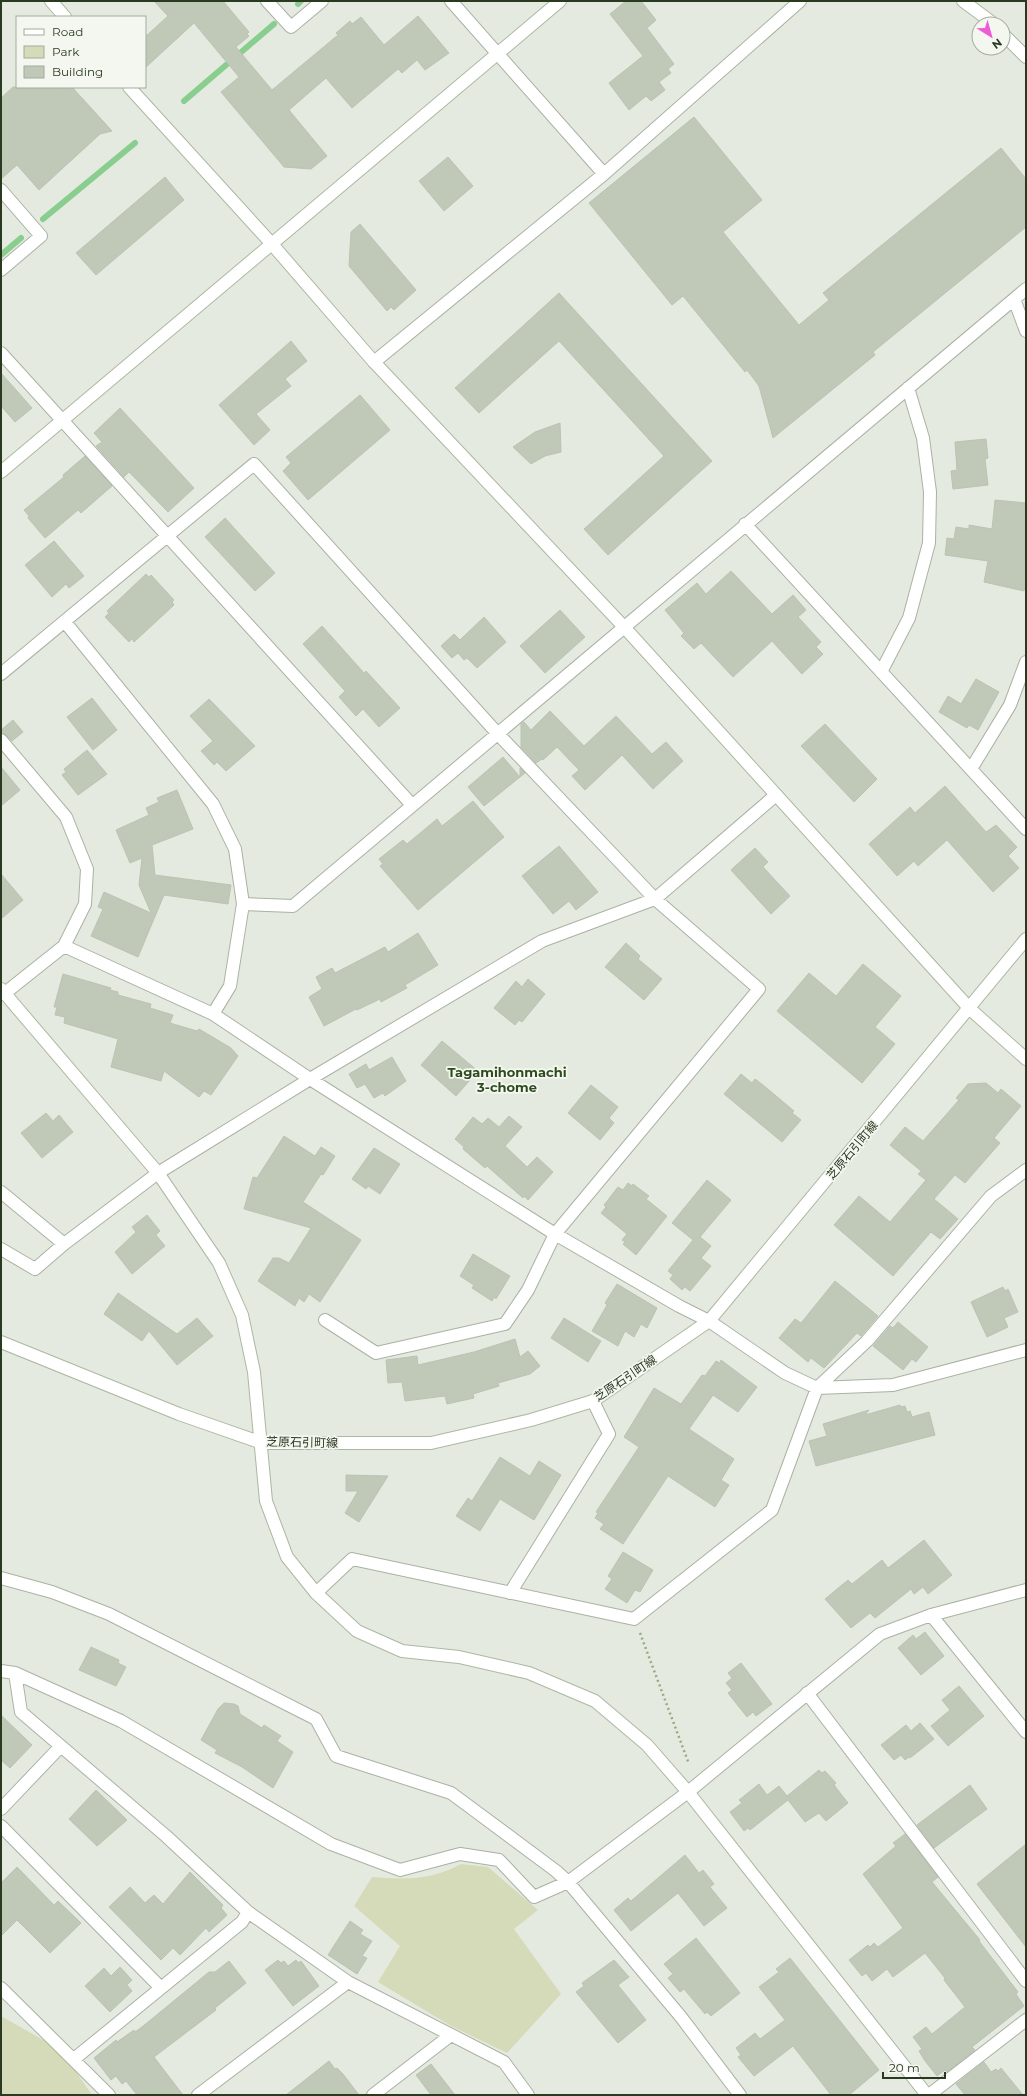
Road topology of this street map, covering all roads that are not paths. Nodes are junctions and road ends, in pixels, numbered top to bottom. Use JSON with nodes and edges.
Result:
{"nodes":[{"id":1,"x":51,"y":1,"type":"edge"},
{"id":2,"x":267,"y":1,"type":"edge"},
{"id":3,"x":322,"y":1,"type":"edge"},
{"id":4,"x":451,"y":1,"type":"edge"},
{"id":5,"x":560,"y":1,"type":"edge"},
{"id":6,"x":800,"y":1,"type":"edge"},
{"id":7,"x":963,"y":1,"type":"edge"},
{"id":8,"x":64,"y":16,"type":"edge"},
{"id":9,"x":983,"y":16,"type":"edge"},
{"id":10,"x":1011,"y":42,"type":"edge"},
{"id":11,"x":498,"y":53,"type":"junction"},
{"id":12,"x":1026,"y":57,"type":"edge"},
{"id":13,"x":130,"y":88,"type":"edge"},
{"id":14,"x":604,"y":174,"type":"junction"},
{"id":15,"x":1,"y":190,"type":"edge"},
{"id":16,"x":271,"y":243,"type":"junction"},
{"id":17,"x":1,"y":270,"type":"edge"},
{"id":18,"x":1026,"y":289,"type":"edge"},
{"id":19,"x":1014,"y":299,"type":"junction"},
{"id":20,"x":1026,"y":331,"type":"edge"},
{"id":21,"x":1,"y":353,"type":"edge"},
{"id":22,"x":374,"y":362,"type":"junction"},
{"id":23,"x":908,"y":388,"type":"junction"},
{"id":24,"x":63,"y":420,"type":"junction"},
{"id":25,"x":1,"y":472,"type":"edge"},
{"id":26,"x":745,"y":524,"type":"junction"},
{"id":27,"x":167,"y":536,"type":"junction"},
{"id":28,"x":64,"y":622,"type":"junction"},
{"id":29,"x":625,"y":628,"type":"junction"},
{"id":30,"x":1026,"y":662,"type":"edge"},
{"id":31,"x":881,"y":672,"type":"junction"},
{"id":32,"x":1,"y":674,"type":"edge"},
{"id":33,"x":498,"y":734,"type":"junction"},
{"id":34,"x":1,"y":740,"type":"edge"},
{"id":35,"x":971,"y":769,"type":"junction"},
{"id":36,"x":776,"y":795,"type":"junction"},
{"id":37,"x":412,"y":805,"type":"junction"},
{"id":38,"x":1026,"y":829,"type":"edge"},
{"id":39,"x":655,"y":899,"type":"junction"},
{"id":40,"x":243,"y":904,"type":"junction"},
{"id":41,"x":1026,"y":940,"type":"edge"},
{"id":42,"x":64,"y":946,"type":"junction"},
{"id":43,"x":3,"y":991,"type":"edge"},
{"id":44,"x":970,"y":1009,"type":"junction"},
{"id":45,"x":213,"y":1014,"type":"junction"},
{"id":46,"x":1026,"y":1059,"type":"edge"},
{"id":47,"x":310,"y":1079,"type":"junction"},
{"id":48,"x":1026,"y":1170,"type":"edge"},
{"id":49,"x":158,"y":1173,"type":"junction"},
{"id":50,"x":1,"y":1192,"type":"edge"},
{"id":51,"x":555,"y":1234,"type":"junction"},
{"id":52,"x":64,"y":1244,"type":"junction"},
{"id":53,"x":1,"y":1249,"type":"edge"},
{"id":54,"x":325,"y":1320,"type":"dead end"},
{"id":55,"x":709,"y":1321,"type":"junction"},
{"id":56,"x":1,"y":1342,"type":"edge"},
{"id":57,"x":1026,"y":1350,"type":"edge"},
{"id":58,"x":817,"y":1388,"type":"junction"},
{"id":59,"x":593,"y":1401,"type":"junction"},
{"id":60,"x":262,"y":1443,"type":"junction"},
{"id":61,"x":1,"y":1578,"type":"edge"},
{"id":62,"x":1026,"y":1590,"type":"edge"},
{"id":63,"x":316,"y":1592,"type":"junction"},
{"id":64,"x":510,"y":1593,"type":"junction"},
{"id":65,"x":931,"y":1615,"type":"junction"},
{"id":66,"x":1,"y":1671,"type":"edge"},
{"id":67,"x":15,"y":1673,"type":"junction"},
{"id":68,"x":807,"y":1693,"type":"junction"},
{"id":69,"x":1026,"y":1732,"type":"edge"},
{"id":70,"x":60,"y":1746,"type":"junction"},
{"id":71,"x":688,"y":1792,"type":"junction"},
{"id":72,"x":1,"y":1809,"type":"edge"},
{"id":73,"x":1,"y":1826,"type":"edge"},
{"id":74,"x":568,"y":1882,"type":"junction"},
{"id":75,"x":248,"y":1912,"type":"junction"},
{"id":76,"x":1026,"y":1981,"type":"edge"},
{"id":77,"x":348,"y":1982,"type":"junction"},
{"id":78,"x":1,"y":1988,"type":"edge"},
{"id":79,"x":161,"y":1988,"type":"junction"},
{"id":80,"x":1026,"y":2020,"type":"edge"},
{"id":81,"x":451,"y":2034,"type":"junction"},
{"id":82,"x":74,"y":2059,"type":"junction"},
{"id":83,"x":109,"y":2095,"type":"edge"},
{"id":84,"x":198,"y":2095,"type":"edge"},
{"id":85,"x":373,"y":2095,"type":"edge"},
{"id":86,"x":528,"y":2095,"type":"edge"},
{"id":87,"x":740,"y":2095,"type":"edge"},
{"id":88,"x":928,"y":2095,"type":"edge"}],
"edges":[{"from":1,"to":8,"type":"street"},
{"from":2,"to":3,"type":"street"},
{"from":4,"to":11,"type":"street"},
{"from":5,"to":11,"type":"street"},
{"from":6,"to":14,"type":"street"},
{"from":7,"to":9,"type":"street"},
{"from":10,"to":12,"type":"street"},
{"from":11,"to":14,"type":"street"},
{"from":11,"to":16,"type":"street"},
{"from":13,"to":16,"type":"street"},
{"from":14,"to":22,"type":"street"},
{"from":15,"to":17,"type":"street"},
{"from":16,"to":22,"type":"street"},
{"from":16,"to":24,"type":"street"},
{"from":18,"to":19,"type":"street"},
{"from":19,"to":20,"type":"street"},
{"from":19,"to":23,"type":"street"},
{"from":21,"to":24,"type":"street"},
{"from":22,"to":29,"type":"street"},
{"from":23,"to":26,"type":"street"},
{"from":23,"to":31,"type":"street"},
{"from":24,"to":25,"type":"street"},
{"from":24,"to":27,"type":"street"},
{"from":26,"to":29,"type":"street"},
{"from":26,"to":31,"type":"street"},
{"from":27,"to":28,"type":"street"},
{"from":27,"to":33,"type":"street"},
{"from":27,"to":37,"type":"street"},
{"from":28,"to":32,"type":"street"},
{"from":28,"to":40,"type":"street"},
{"from":29,"to":33,"type":"street"},
{"from":29,"to":36,"type":"street"},
{"from":30,"to":35,"type":"street"},
{"from":31,"to":35,"type":"street"},
{"from":33,"to":37,"type":"street"},
{"from":33,"to":39,"type":"street"},
{"from":34,"to":42,"type":"street"},
{"from":35,"to":38,"type":"street"},
{"from":36,"to":39,"type":"street"},
{"from":36,"to":44,"type":"street"},
{"from":37,"to":40,"type":"street"},
{"from":39,"to":47,"type":"street"},
{"from":39,"to":51,"type":"street"},
{"from":40,"to":45,"type":"street"},
{"from":41,"to":44,"type":"street","name":"芝原石引町線"},
{"from":42,"to":43,"type":"street"},
{"from":42,"to":45,"type":"street"},
{"from":43,"to":49,"type":"street"},
{"from":44,"to":46,"type":"street"},
{"from":44,"to":55,"type":"street","name":"芝原石引町線"},
{"from":45,"to":47,"type":"street"},
{"from":47,"to":49,"type":"street"},
{"from":47,"to":51,"type":"street"},
{"from":48,"to":58,"type":"street"},
{"from":49,"to":52,"type":"street"},
{"from":49,"to":60,"type":"street"},
{"from":50,"to":52,"type":"street"},
{"from":51,"to":54,"type":"street"},
{"from":51,"to":55,"type":"street"},
{"from":52,"to":53,"type":"street"},
{"from":55,"to":58,"type":"street"},
{"from":55,"to":59,"type":"street","name":"芝原石引町線"},
{"from":56,"to":60,"type":"street","name":"芝原石引町線"},
{"from":57,"to":58,"type":"street"},
{"from":58,"to":64,"type":"street"},
{"from":59,"to":60,"type":"street","name":"芝原石引町線"},
{"from":59,"to":64,"type":"street"},
{"from":60,"to":63,"type":"street"},
{"from":61,"to":74,"type":"street"},
{"from":62,"to":65,"type":"street"},
{"from":63,"to":64,"type":"street"},
{"from":63,"to":71,"type":"street"},
{"from":65,"to":68,"type":"street"},
{"from":65,"to":69,"type":"street"},
{"from":66,"to":67,"type":"street"},
{"from":67,"to":70,"type":"street"},
{"from":67,"to":74,"type":"street"},
{"from":68,"to":71,"type":"street"},
{"from":68,"to":76,"type":"street"},
{"from":70,"to":72,"type":"street"},
{"from":70,"to":75,"type":"street"},
{"from":71,"to":74,"type":"street"},
{"from":71,"to":88,"type":"street"},
{"from":73,"to":79,"type":"street"},
{"from":74,"to":87,"type":"street"},
{"from":75,"to":77,"type":"street"},
{"from":75,"to":79,"type":"street"},
{"from":77,"to":81,"type":"street"},
{"from":77,"to":84,"type":"street"},
{"from":78,"to":82,"type":"street"},
{"from":79,"to":82,"type":"street"},
{"from":80,"to":88,"type":"street"},
{"from":81,"to":85,"type":"street"},
{"from":81,"to":86,"type":"street"},
{"from":82,"to":83,"type":"street"}]}
